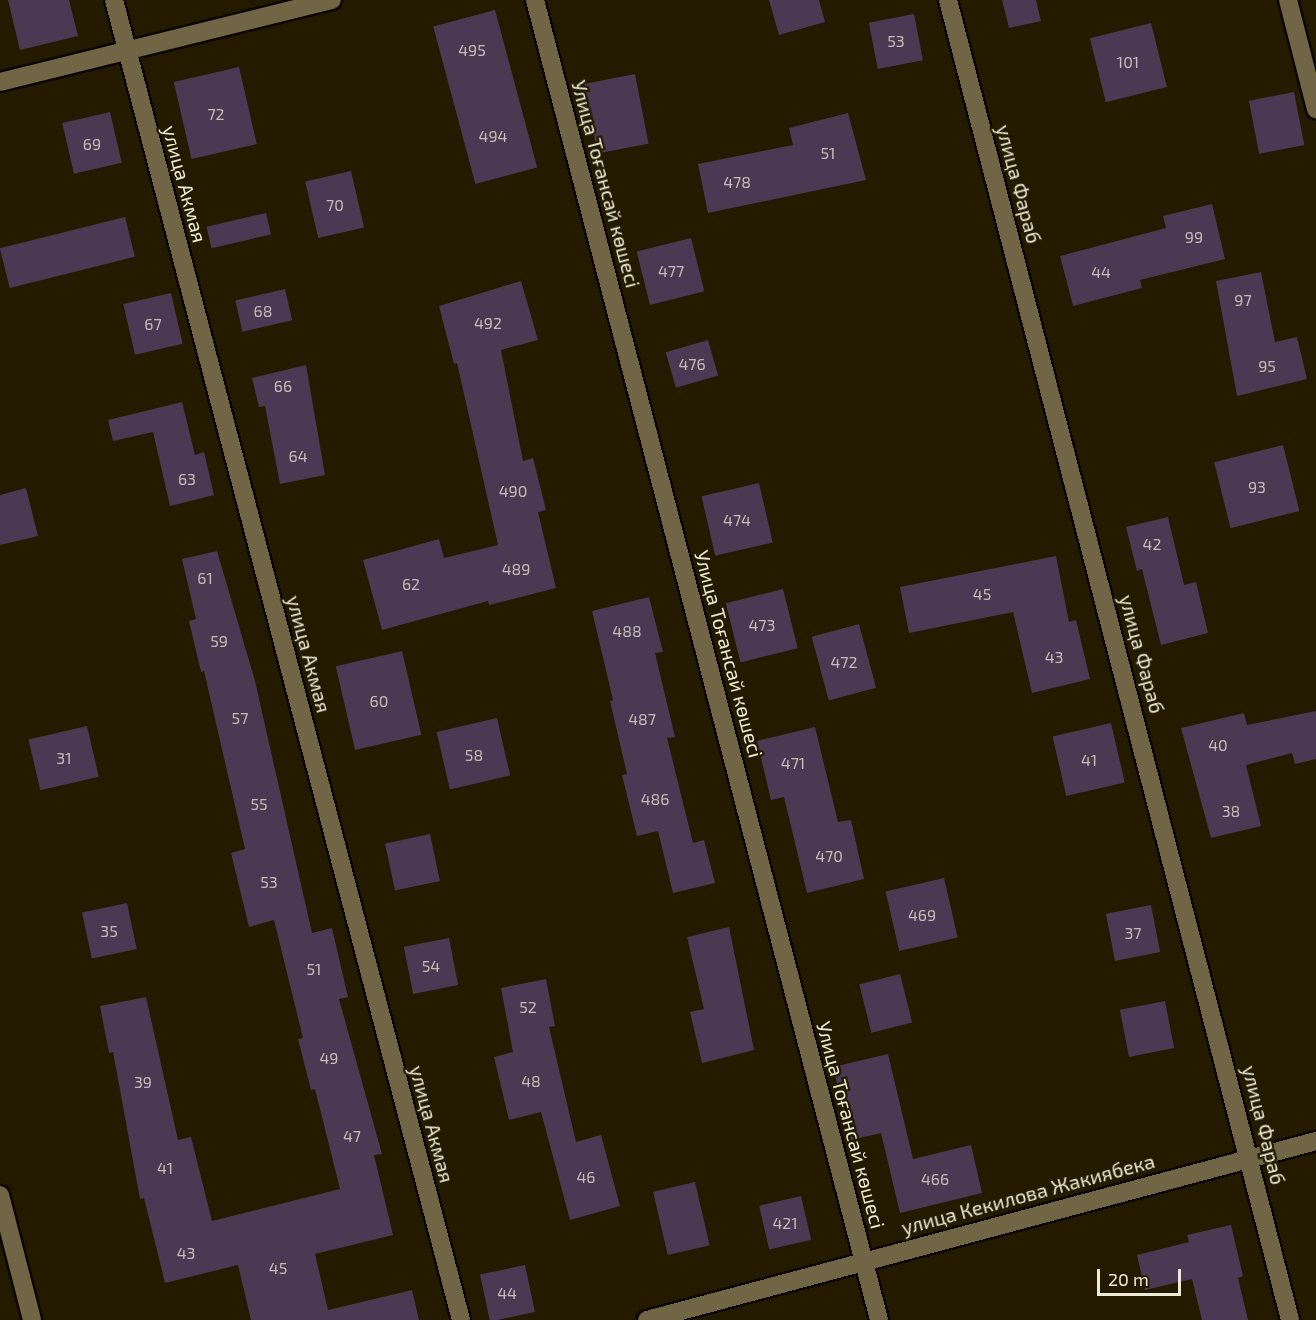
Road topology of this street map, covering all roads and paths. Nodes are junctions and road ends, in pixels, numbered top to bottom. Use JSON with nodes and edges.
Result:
{"nodes":[{"id":1,"x":114,"y":0,"type":"edge"},
{"id":2,"x":332,"y":0,"type":"edge"},
{"id":3,"x":535,"y":0,"type":"edge"},
{"id":4,"x":948,"y":0,"type":"edge"},
{"id":5,"x":1288,"y":0,"type":"edge"},
{"id":6,"x":126,"y":50,"type":"junction"},
{"id":7,"x":0,"y":82,"type":"edge"},
{"id":8,"x":1316,"y":109,"type":"edge"},
{"id":9,"x":1316,"y":1141,"type":"edge"},
{"id":10,"x":1250,"y":1158,"type":"junction"},
{"id":11,"x":0,"y":1195,"type":"edge"},
{"id":12,"x":863,"y":1261,"type":"junction"},
{"id":13,"x":32,"y":1320,"type":"edge"},
{"id":14,"x":461,"y":1320,"type":"edge"},
{"id":15,"x":647,"y":1320,"type":"edge"},
{"id":16,"x":879,"y":1320,"type":"edge"},
{"id":17,"x":1290,"y":1320,"type":"edge"}],
"edges":[{"from":1,"to":6,"type":"street","name":"улица Акмая"},
{"from":2,"to":6,"type":"street"},
{"from":3,"to":12,"type":"street","name":"Улица Тоғансай көшесі"},
{"from":4,"to":10,"type":"street","name":"улица Фараб"},
{"from":5,"to":8,"type":"street"},
{"from":6,"to":7,"type":"street"},
{"from":6,"to":14,"type":"street","name":"улица Акмая"},
{"from":9,"to":10,"type":"street","name":"улица Кекилова Жакиябека"},
{"from":10,"to":12,"type":"street","name":"улица Кекилова Жакиябека"},
{"from":10,"to":17,"type":"street","name":"улица Фараб"},
{"from":11,"to":13,"type":"street"},
{"from":12,"to":15,"type":"street","name":"улица Кекилова Жакиябека"},
{"from":12,"to":16,"type":"street","name":"Улица Тоғансай көшесі"}]}
